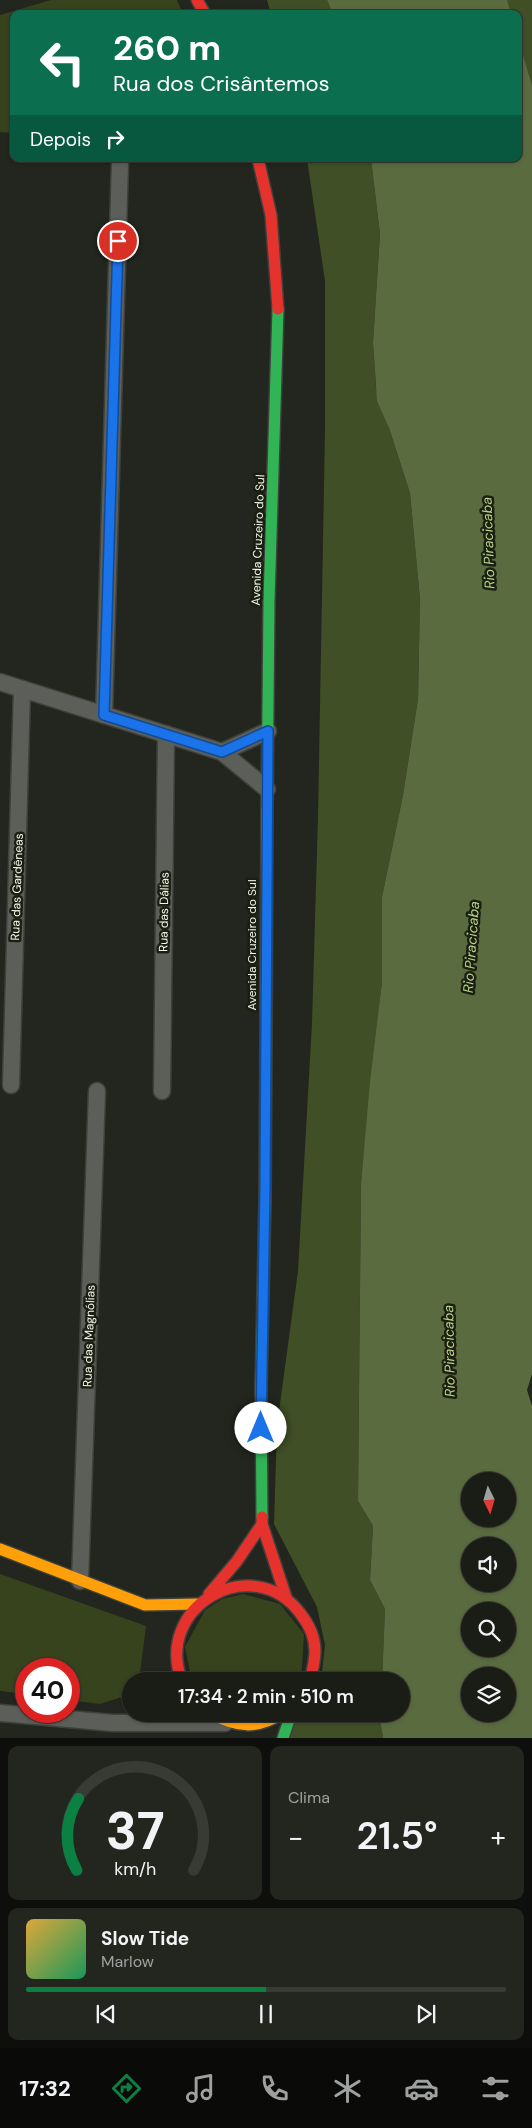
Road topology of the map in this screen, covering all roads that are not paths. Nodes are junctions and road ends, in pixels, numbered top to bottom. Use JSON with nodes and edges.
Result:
{"nodes":[{"id":1,"x":120,"y":162,"type":"dead end"},
{"id":2,"x":259,"y":162,"type":"edge"},
{"id":3,"x":0,"y":682,"type":"edge"},
{"id":4,"x":22,"y":689,"type":"junction"},
{"id":5,"x":104,"y":715,"type":"junction"},
{"id":6,"x":268,"y":731,"type":"junction"},
{"id":7,"x":166,"y":734,"type":"junction"},
{"id":8,"x":222,"y":752,"type":"junction"},
{"id":9,"x":267,"y":789,"type":"junction"},
{"id":10,"x":11,"y":1085,"type":"dead end"},
{"id":11,"x":97,"y":1091,"type":"dead end"},
{"id":12,"x":162,"y":1091,"type":"dead end"},
{"id":13,"x":262,"y":1524,"type":"junction"},
{"id":14,"x":0,"y":1549,"type":"edge"},
{"id":15,"x":80,"y":1582,"type":"junction"},
{"id":16,"x":207,"y":1596,"type":"junction"},
{"id":17,"x":286,"y":1597,"type":"junction"},
{"id":18,"x":198,"y":1604,"type":"junction"},
{"id":19,"x":146,"y":1605,"type":"junction"},
{"id":20,"x":159,"y":1617,"type":"dead end"},
{"id":21,"x":178,"y":1672,"type":"edge"},
{"id":22,"x":314,"y":1672,"type":"edge"},
{"id":23,"x":0,"y":1713,"type":"edge"},
{"id":24,"x":122,"y":1720,"type":"edge"},
{"id":25,"x":230,"y":1722,"type":"edge"},
{"id":26,"x":264,"y":1722,"type":"edge"},
{"id":27,"x":288,"y":1722,"type":"edge"},
{"id":28,"x":114,"y":1723,"type":"junction"},
{"id":29,"x":234,"y":1724,"type":"junction"},
{"id":30,"x":247,"y":1738,"type":"edge"},
{"id":31,"x":283,"y":1738,"type":"edge"}],
"edges":[{"from":1,"to":5,"type":"street"},
{"from":2,"to":6,"type":"street","name":"Avenida Cruzeiro do Sul"},
{"from":3,"to":4,"type":"street"},
{"from":4,"to":5,"type":"street"},
{"from":4,"to":10,"type":"street","name":"Rua das Gardêneas"},
{"from":5,"to":7,"type":"street"},
{"from":6,"to":8,"type":"street"},
{"from":6,"to":9,"type":"street","name":"Avenida Cruzeiro do Sul"},
{"from":7,"to":8,"type":"street"},
{"from":7,"to":12,"type":"street","name":"Rua das Dálias"},
{"from":8,"to":9,"type":"street"},
{"from":9,"to":13,"type":"street","name":"Avenida Cruzeiro do Sul"},
{"from":11,"to":15,"type":"street","name":"Rua das Magnólias"},
{"from":13,"to":16,"type":"street"},
{"from":13,"to":17,"type":"street","name":"Avenida Cruzeiro do Sul"},
{"from":14,"to":15,"type":"street"},
{"from":15,"to":19,"type":"street"},
{"from":16,"to":17,"type":"street"},
{"from":16,"to":18,"type":"street"},
{"from":17,"to":22,"type":"street"},
{"from":18,"to":19,"type":"street"},
{"from":18,"to":21,"type":"street"},
{"from":19,"to":20,"type":"street"},
{"from":23,"to":28,"type":"street"},
{"from":24,"to":28,"type":"street"},
{"from":25,"to":29,"type":"street"},
{"from":26,"to":29,"type":"street"},
{"from":27,"to":31,"type":"street"},
{"from":28,"to":29,"type":"street"},
{"from":29,"to":30,"type":"street"}]}
